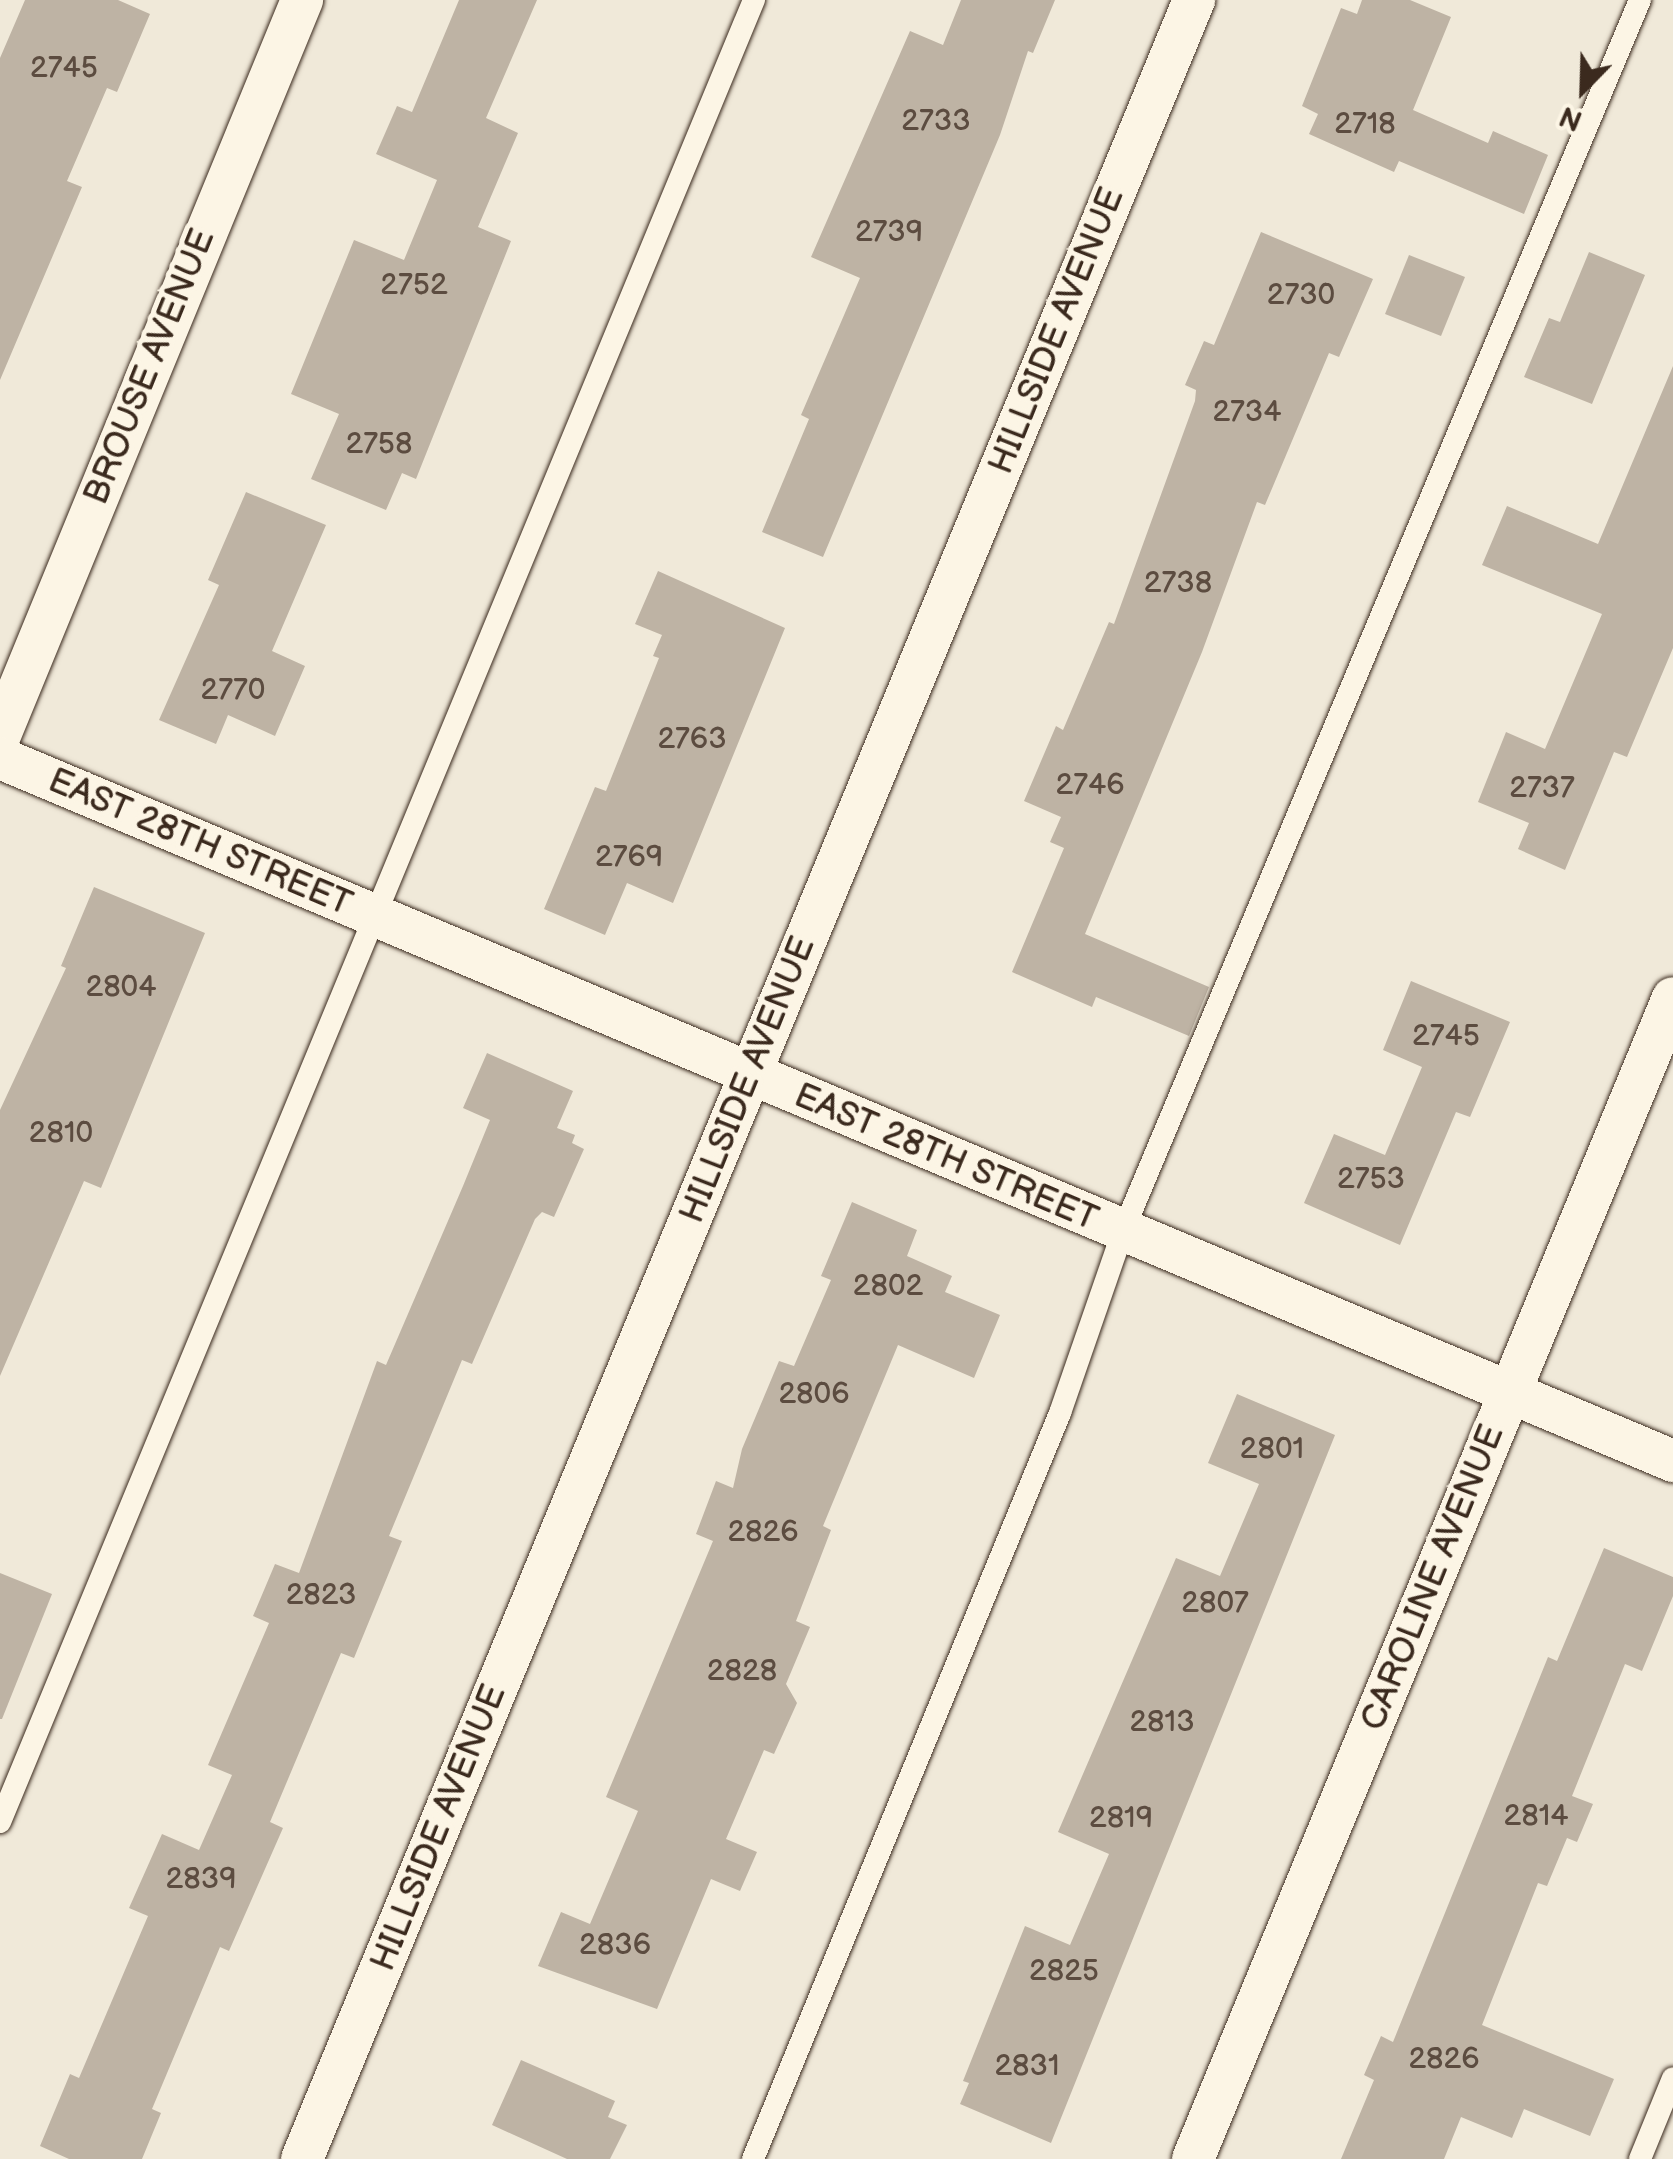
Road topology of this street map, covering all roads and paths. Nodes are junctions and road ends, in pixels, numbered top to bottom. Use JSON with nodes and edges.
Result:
{"nodes":[{"id":1,"x":302,"y":0,"type":"edge"},
{"id":2,"x":754,"y":0,"type":"edge"},
{"id":3,"x":1194,"y":0,"type":"edge"},
{"id":4,"x":1640,"y":0,"type":"edge"},
{"id":5,"x":0,"y":736,"type":"edge"},
{"id":6,"x":0,"y":758,"type":"edge"},
{"id":7,"x":371,"y":915,"type":"junction"},
{"id":8,"x":1673,"y":998,"type":"edge"},
{"id":9,"x":750,"y":1076,"type":"junction"},
{"id":10,"x":1123,"y":1232,"type":"junction"},
{"id":11,"x":1510,"y":1392,"type":"junction"},
{"id":12,"x":1673,"y":1461,"type":"edge"},
{"id":13,"x":0,"y":1822,"type":"edge"},
{"id":14,"x":1673,"y":2078,"type":"edge"},
{"id":15,"x":302,"y":2159,"type":"edge"},
{"id":16,"x":753,"y":2159,"type":"edge"},
{"id":17,"x":1193,"y":2159,"type":"edge"},
{"id":18,"x":1640,"y":2159,"type":"edge"}],
"edges":[{"from":1,"to":5,"type":"street","name":"BROUSE AVENUE"},
{"from":2,"to":7,"type":"lane"},
{"from":3,"to":9,"type":"street","name":"HILLSIDE AVENUE"},
{"from":4,"to":10,"type":"lane"},
{"from":6,"to":7,"type":"street","name":"EAST 28TH STREET"},
{"from":7,"to":9,"type":"street","name":"EAST 28TH STREET"},
{"from":7,"to":13,"type":"lane"},
{"from":8,"to":11,"type":"street","name":"CAROLINE AVENUE"},
{"from":9,"to":10,"type":"street","name":"EAST 28TH STREET"},
{"from":9,"to":15,"type":"street","name":"HILLSIDE AVENUE"},
{"from":10,"to":11,"type":"street","name":"EAST 28TH STREET"},
{"from":10,"to":16,"type":"lane"},
{"from":11,"to":12,"type":"street","name":"EAST 28TH STREET"},
{"from":11,"to":17,"type":"street","name":"CAROLINE AVENUE"},
{"from":14,"to":18,"type":"lane"}]}
